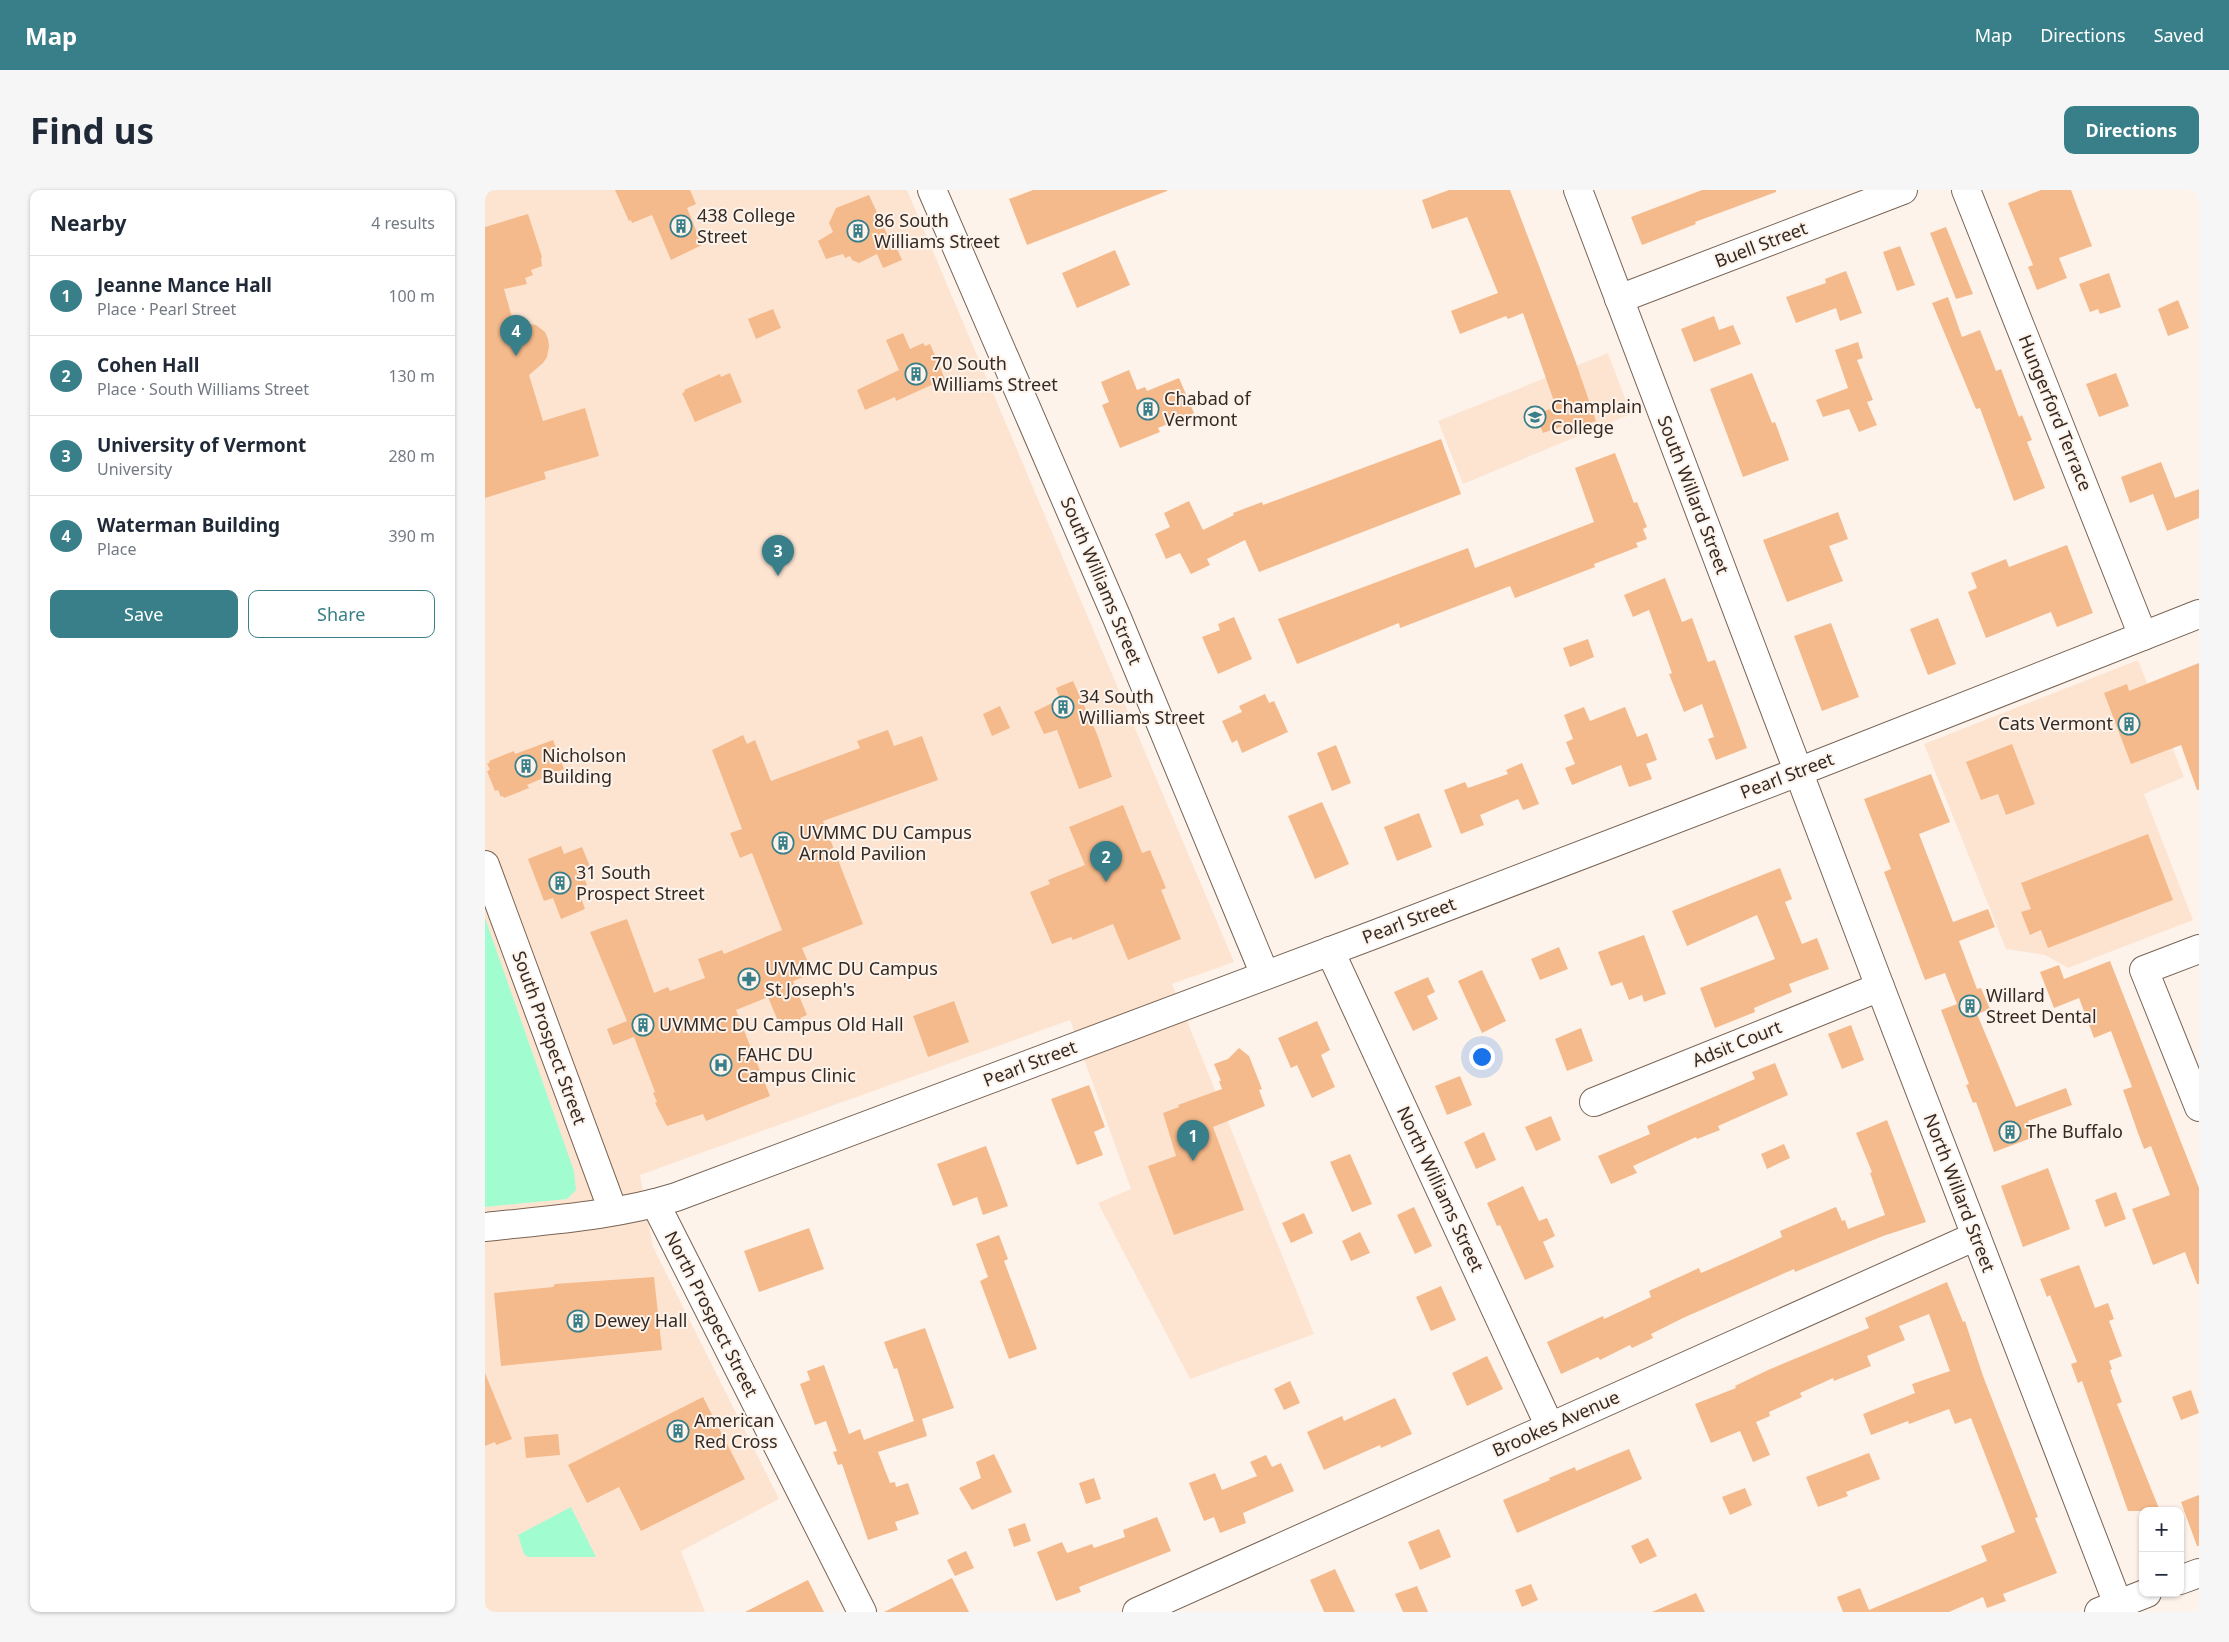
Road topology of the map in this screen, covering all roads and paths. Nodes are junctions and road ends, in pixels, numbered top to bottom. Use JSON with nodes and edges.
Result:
{"nodes":[{"id":1,"x":932,"y":190,"type":"edge"},
{"id":2,"x":1578,"y":190,"type":"edge"},
{"id":3,"x":1903,"y":190,"type":"edge"},
{"id":4,"x":1966,"y":190,"type":"edge"},
{"id":5,"x":1619,"y":299,"type":"junction"},
{"id":6,"x":2199,"y":614,"type":"edge"},
{"id":7,"x":2143,"y":636,"type":"junction"},
{"id":8,"x":1798,"y":772,"type":"junction"},
{"id":9,"x":485,"y":865,"type":"edge"},
{"id":10,"x":2199,"y":949,"type":"edge"},
{"id":11,"x":1330,"y":951,"type":"junction"},
{"id":12,"x":1265,"y":975,"type":"junction"},
{"id":13,"x":1880,"y":987,"type":"junction"},
{"id":14,"x":1595,"y":1102,"type":"dead end"},
{"id":15,"x":2199,"y":1107,"type":"edge"},
{"id":16,"x":655,"y":1203,"type":"junction"},
{"id":17,"x":613,"y":1211,"type":"junction"},
{"id":18,"x":485,"y":1227,"type":"edge"},
{"id":19,"x":1976,"y":1236,"type":"junction"},
{"id":20,"x":1550,"y":1428,"type":"junction"},
{"id":21,"x":2199,"y":1573,"type":"edge"},
{"id":22,"x":2184,"y":1579,"type":"edge"},
{"id":23,"x":2139,"y":1597,"type":"edge"},
{"id":24,"x":2113,"y":1610,"type":"edge"},
{"id":25,"x":862,"y":1612,"type":"edge"},
{"id":26,"x":1137,"y":1612,"type":"edge"}],
"edges":[{"from":1,"to":12,"type":"street","name":"South Williams Street"},
{"from":2,"to":5,"type":"street","name":"South Willard Street"},
{"from":3,"to":5,"type":"street","name":"Buell Street"},
{"from":4,"to":7,"type":"street","name":"Hungerford Terrace"},
{"from":5,"to":8,"type":"street","name":"South Willard Street"},
{"from":6,"to":7,"type":"street","name":"Pearl Street"},
{"from":7,"to":8,"type":"street","name":"Pearl Street"},
{"from":8,"to":11,"type":"street","name":"Pearl Street"},
{"from":8,"to":13,"type":"street","name":"North Willard Street"},
{"from":9,"to":17,"type":"street","name":"South Prospect Street"},
{"from":10,"to":15,"type":"street"},
{"from":11,"to":12,"type":"street","name":"Pearl Street"},
{"from":11,"to":20,"type":"street","name":"North Williams Street"},
{"from":12,"to":16,"type":"street","name":"Pearl Street"},
{"from":13,"to":14,"type":"street","name":"Adsit Court"},
{"from":13,"to":19,"type":"street","name":"North Willard Street"},
{"from":16,"to":17,"type":"street","name":"Pearl Street"},
{"from":16,"to":25,"type":"street","name":"North Prospect Street"},
{"from":17,"to":18,"type":"street","name":"Pearl Street"},
{"from":19,"to":20,"type":"street","name":"Brookes Avenue"},
{"from":19,"to":24,"type":"street","name":"North Willard Street"},
{"from":20,"to":26,"type":"street","name":"Brookes Avenue"},
{"from":21,"to":22,"type":"street"},
{"from":23,"to":24,"type":"street"}]}
